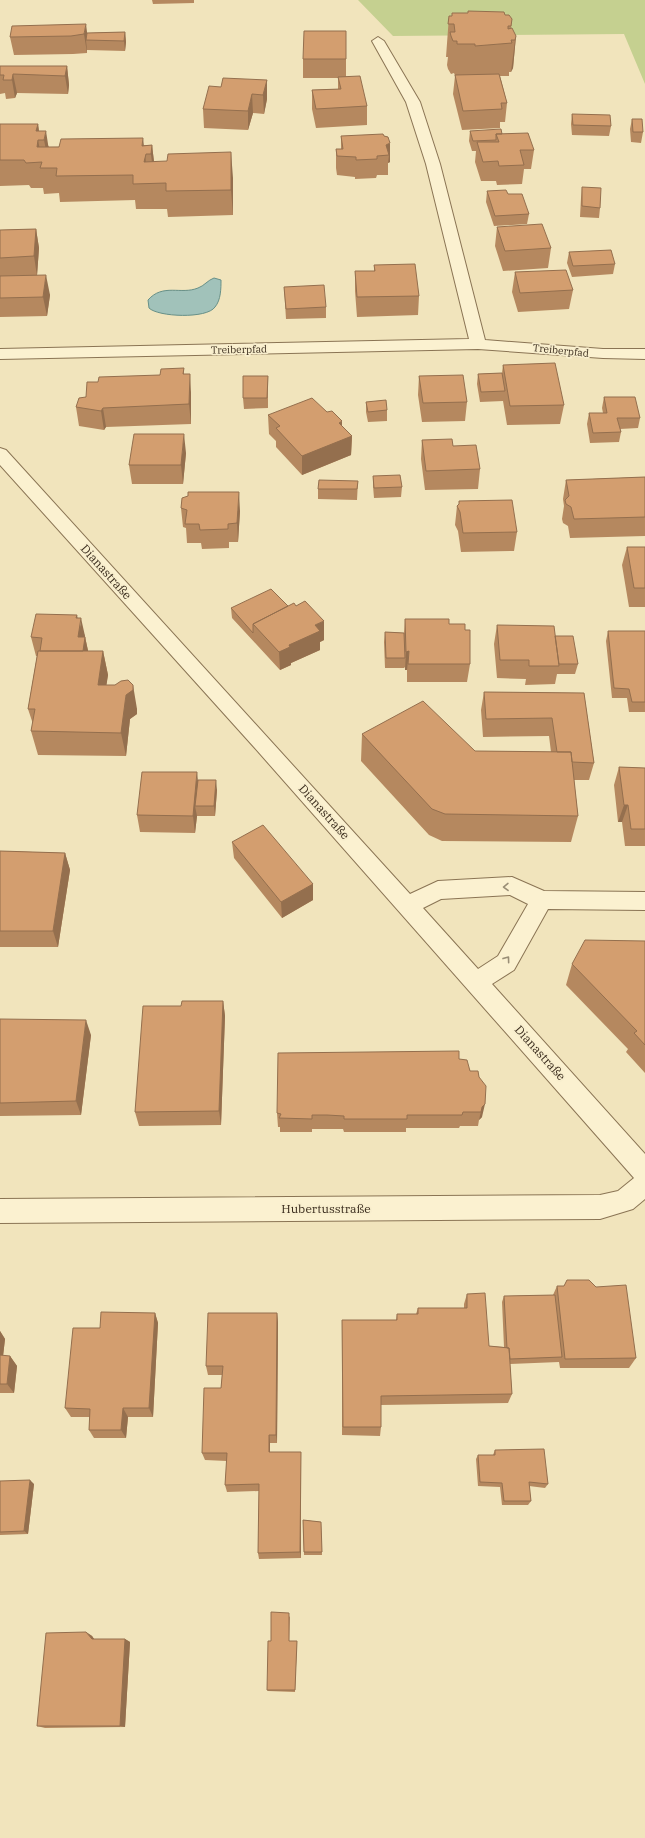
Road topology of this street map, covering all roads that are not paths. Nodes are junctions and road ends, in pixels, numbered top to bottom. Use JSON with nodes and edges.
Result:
{"nodes":[{"id":1,"x":378,"y":41,"type":"dead end"},
{"id":2,"x":478,"y":344,"type":"junction"},
{"id":3,"x":0,"y":354,"type":"edge"},
{"id":4,"x":645,"y":354,"type":"edge"},
{"id":5,"x":0,"y":454,"type":"edge"},
{"id":6,"x":542,"y":900,"type":"junction"},
{"id":7,"x":645,"y":901,"type":"edge"},
{"id":8,"x":407,"y":906,"type":"junction"},
{"id":9,"x":476,"y":982,"type":"junction"},
{"id":10,"x":645,"y":1172,"type":"edge"},
{"id":11,"x":645,"y":1184,"type":"edge"},
{"id":12,"x":0,"y":1211,"type":"edge"}],
"edges":[{"from":1,"to":2,"type":"street"},
{"from":2,"to":3,"type":"street","name":"Treiberpfad"},
{"from":2,"to":4,"type":"street","name":"Treiberpfad"},
{"from":5,"to":8,"type":"street","name":"Dianastraße"},
{"from":6,"to":7,"type":"street"},
{"from":6,"to":8,"type":"street","one_way":true},
{"from":9,"to":6,"type":"street","one_way":true},
{"from":8,"to":9,"type":"street","name":"Dianastraße"},
{"from":9,"to":10,"type":"street","name":"Dianastraße"},
{"from":11,"to":12,"type":"street","name":"Hubertusstraße"}]}
